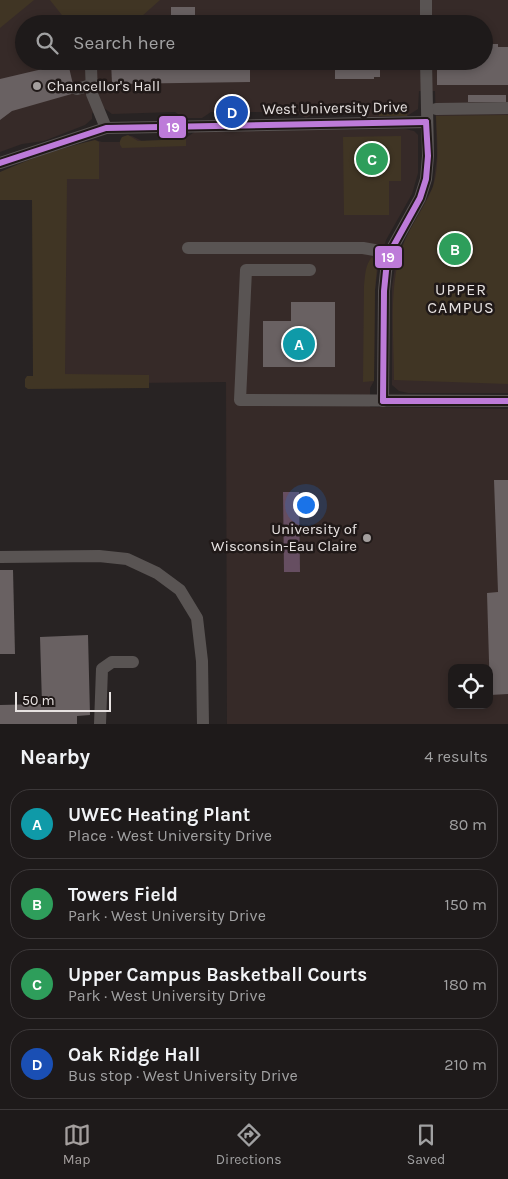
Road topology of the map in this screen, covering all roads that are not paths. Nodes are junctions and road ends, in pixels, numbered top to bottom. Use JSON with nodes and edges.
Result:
{"nodes":[{"id":1,"x":426,"y":0,"type":"edge"},
{"id":2,"x":426,"y":15,"type":"edge"},
{"id":3,"x":426,"y":70,"type":"edge"},
{"id":4,"x":77,"y":89,"type":"dead end"},
{"id":5,"x":508,"y":108,"type":"edge"},
{"id":6,"x":436,"y":109,"type":"dead end"},
{"id":7,"x":426,"y":122,"type":"junction"},
{"id":8,"x":106,"y":128,"type":"junction"},
{"id":9,"x":0,"y":163,"type":"edge"},
{"id":10,"x":188,"y":248,"type":"dead end"},
{"id":11,"x":389,"y":254,"type":"junction"},
{"id":12,"x":310,"y":270,"type":"dead end"},
{"id":13,"x":383,"y":401,"type":"junction"},
{"id":14,"x":508,"y":401,"type":"edge"},
{"id":15,"x":0,"y":557,"type":"edge"},
{"id":16,"x":133,"y":662,"type":"dead end"},
{"id":17,"x":100,"y":724,"type":"edge"},
{"id":18,"x":203,"y":724,"type":"edge"}],
"edges":[{"from":1,"to":2,"type":"street"},
{"from":3,"to":7,"type":"street"},
{"from":4,"to":8,"type":"street"},
{"from":5,"to":6,"type":"street"},
{"from":7,"to":8,"type":"street","name":"West University Drive"},
{"from":7,"to":11,"type":"street","name":"West University Drive"},
{"from":8,"to":9,"type":"street","name":"West University Drive"},
{"from":10,"to":11,"type":"street"},
{"from":11,"to":13,"type":"street","name":"West University Drive"},
{"from":12,"to":13,"type":"street"},
{"from":13,"to":14,"type":"street"},
{"from":15,"to":18,"type":"street"},
{"from":16,"to":17,"type":"street"}]}
